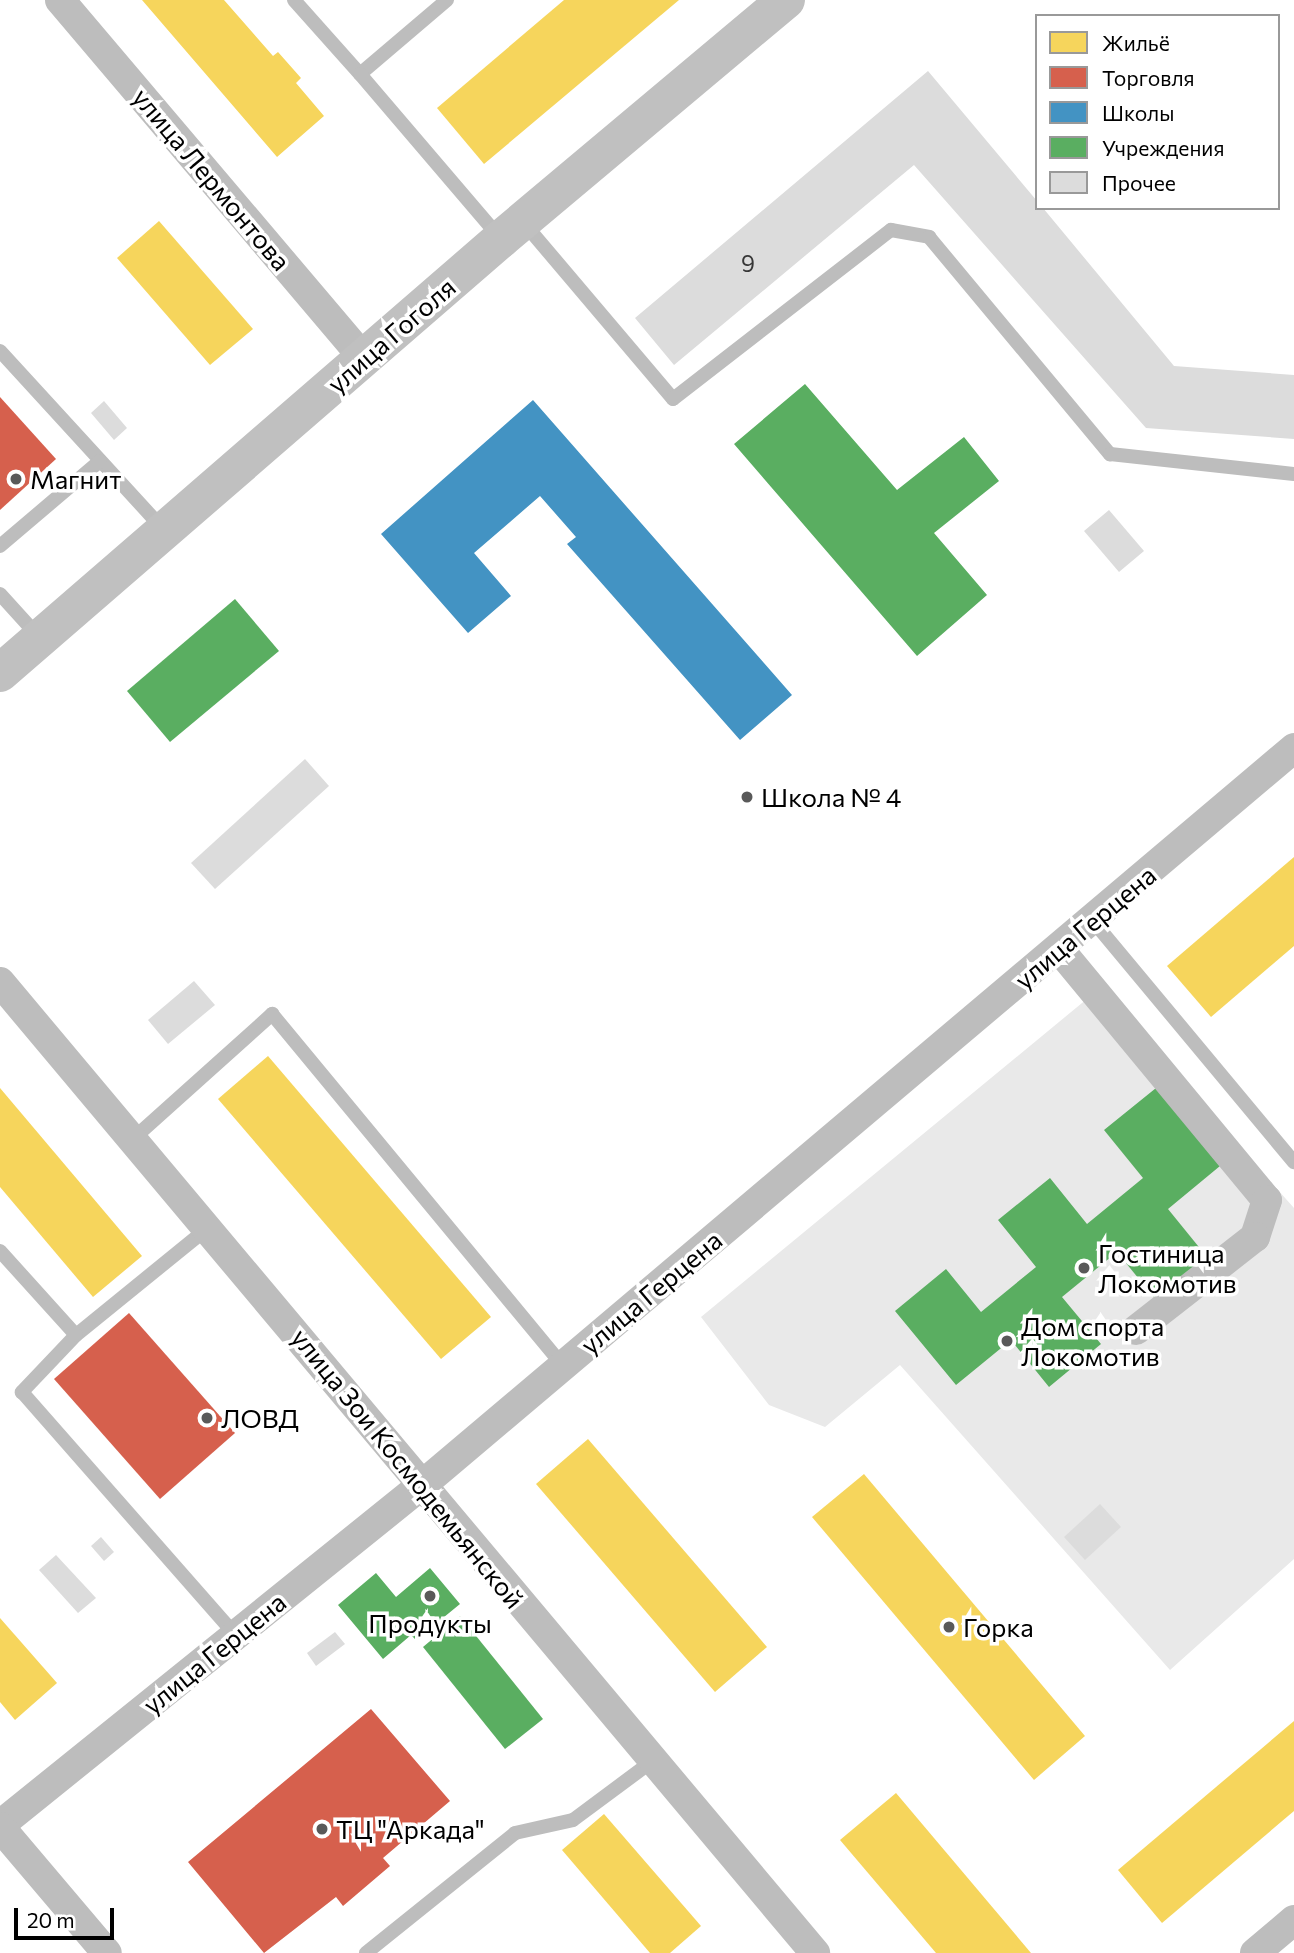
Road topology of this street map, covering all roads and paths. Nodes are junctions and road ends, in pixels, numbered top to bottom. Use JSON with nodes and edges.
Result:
{"nodes":[{"id":1,"x":60,"y":0,"type":"edge"},
{"id":2,"x":294,"y":0,"type":"edge"},
{"id":3,"x":447,"y":0,"type":"edge"},
{"id":4,"x":786,"y":0,"type":"edge"},
{"id":5,"x":360,"y":74,"type":"junction"},
{"id":6,"x":511,"y":230,"type":"junction"},
{"id":7,"x":0,"y":351,"type":"edge"},
{"id":8,"x":364,"y":358,"type":"junction"},
{"id":9,"x":100,"y":461,"type":"junction"},
{"id":10,"x":1294,"y":474,"type":"edge"},
{"id":11,"x":165,"y":531,"type":"junction"},
{"id":12,"x":0,"y":546,"type":"edge"},
{"id":13,"x":0,"y":594,"type":"edge"},
{"id":14,"x":40,"y":639,"type":"junction"},
{"id":15,"x":0,"y":673,"type":"edge"},
{"id":16,"x":1294,"y":748,"type":"edge"},
{"id":17,"x":1093,"y":921,"type":"junction"},
{"id":18,"x":1059,"y":949,"type":"junction"},
{"id":19,"x":0,"y":982,"type":"edge"},
{"id":20,"x":134,"y":1138,"type":"junction"},
{"id":21,"x":1294,"y":1162,"type":"edge"},
{"id":22,"x":209,"y":1227,"type":"junction"},
{"id":23,"x":0,"y":1251,"type":"edge"},
{"id":24,"x":1136,"y":1330,"type":"dead end"},
{"id":25,"x":76,"y":1335,"type":"junction"},
{"id":26,"x":563,"y":1366,"type":"junction"},
{"id":27,"x":422,"y":1485,"type":"junction"},
{"id":28,"x":236,"y":1636,"type":"junction"},
{"id":29,"x":651,"y":1762,"type":"junction"},
{"id":30,"x":0,"y":1826,"type":"edge"},
{"id":31,"x":1294,"y":1920,"type":"edge"},
{"id":32,"x":107,"y":1953,"type":"edge"},
{"id":33,"x":366,"y":1953,"type":"edge"},
{"id":34,"x":815,"y":1953,"type":"edge"},
{"id":35,"x":1255,"y":1953,"type":"edge"}],
"edges":[{"from":1,"to":8,"type":"street","name":"улица Лермонтова"},
{"from":2,"to":5,"type":"lane"},
{"from":3,"to":5,"type":"lane"},
{"from":4,"to":6,"type":"main road","name":"улица Гоголя"},
{"from":5,"to":6,"type":"lane"},
{"from":6,"to":8,"type":"main road","name":"улица Гоголя"},
{"from":6,"to":10,"type":"lane"},
{"from":7,"to":9,"type":"lane"},
{"from":8,"to":11,"type":"main road","name":"улица Гоголя"},
{"from":9,"to":11,"type":"lane"},
{"from":9,"to":12,"type":"lane"},
{"from":11,"to":14,"type":"main road","name":"улица Гоголя"},
{"from":13,"to":14,"type":"lane"},
{"from":14,"to":15,"type":"main road","name":"улица Гоголя"},
{"from":16,"to":17,"type":"street","name":"улица Герцена"},
{"from":17,"to":18,"type":"street","name":"улица Герцена"},
{"from":17,"to":21,"type":"lane"},
{"from":18,"to":24,"type":"street"},
{"from":18,"to":26,"type":"street","name":"улица Герцена"},
{"from":19,"to":20,"type":"street","name":"улица Зои Космодемьянской"},
{"from":20,"to":22,"type":"street","name":"улица Зои Космодемьянской"},
{"from":20,"to":26,"type":"lane"},
{"from":22,"to":25,"type":"lane"},
{"from":22,"to":27,"type":"street","name":"улица Зои Космодемьянской"},
{"from":23,"to":25,"type":"lane"},
{"from":25,"to":28,"type":"lane"},
{"from":26,"to":27,"type":"street","name":"улица Герцена"},
{"from":27,"to":28,"type":"street","name":"улица Герцена"},
{"from":27,"to":29,"type":"street","name":"улица Зои Космодемьянской"},
{"from":28,"to":30,"type":"street","name":"улица Герцена"},
{"from":29,"to":33,"type":"lane"},
{"from":29,"to":34,"type":"street","name":"улица Зои Космодемьянской"},
{"from":30,"to":32,"type":"street"},
{"from":31,"to":35,"type":"street"}]}
